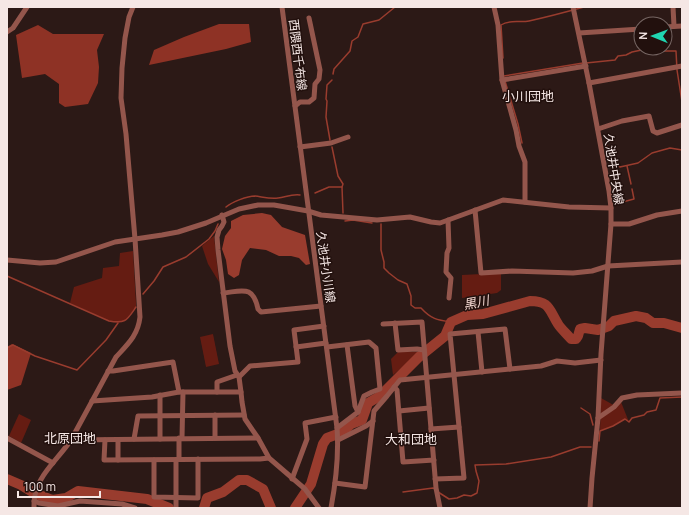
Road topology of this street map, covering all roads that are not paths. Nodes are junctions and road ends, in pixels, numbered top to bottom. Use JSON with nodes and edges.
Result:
{"nodes":[{"id":1,"x":27,"y":7,"type":"edge"},
{"id":2,"x":133,"y":7,"type":"edge"},
{"id":3,"x":282,"y":7,"type":"edge"},
{"id":4,"x":494,"y":7,"type":"edge"},
{"id":5,"x":673,"y":7,"type":"edge"},
{"id":6,"x":574,"y":9,"type":"edge"},
{"id":7,"x":309,"y":18,"type":"dead end"},
{"id":8,"x":674,"y":26,"type":"joint"},
{"id":9,"x":682,"y":26,"type":"edge"},
{"id":10,"x":633,"y":30,"type":"edge"},
{"id":11,"x":7,"y":32,"type":"edge"},
{"id":12,"x":579,"y":33,"type":"junction"},
{"id":13,"x":585,"y":64,"type":"junction"},
{"id":14,"x":678,"y":66,"type":"edge"},
{"id":15,"x":504,"y":80,"type":"junction"},
{"id":16,"x":589,"y":82,"type":"junction"},
{"id":17,"x":295,"y":106,"type":"junction"},
{"id":18,"x":682,"y":125,"type":"edge"},
{"id":19,"x":598,"y":129,"type":"junction"},
{"id":20,"x":348,"y":137,"type":"dead end"},
{"id":21,"x":300,"y":147,"type":"junction"},
{"id":22,"x":525,"y":202,"type":"junction"},
{"id":23,"x":611,"y":208,"type":"junction"},
{"id":24,"x":475,"y":210,"type":"junction"},
{"id":25,"x":308,"y":211,"type":"junction"},
{"id":26,"x":682,"y":211,"type":"edge"},
{"id":27,"x":222,"y":215,"type":"junction"},
{"id":28,"x":448,"y":220,"type":"junction"},
{"id":29,"x":611,"y":224,"type":"junction"},
{"id":30,"x":135,"y":239,"type":"junction"},
{"id":31,"x":7,"y":260,"type":"edge"},
{"id":32,"x":682,"y":262,"type":"edge"},
{"id":33,"x":608,"y":266,"type":"junction"},
{"id":34,"x":223,"y":293,"type":"junction"},
{"id":35,"x":449,"y":298,"type":"dead end"},
{"id":36,"x":321,"y":306,"type":"junction"},
{"id":37,"x":395,"y":323,"type":"junction"},
{"id":38,"x":383,"y":324,"type":"dead end"},
{"id":39,"x":324,"y":326,"type":"junction"},
{"id":40,"x":478,"y":332,"type":"junction"},
{"id":41,"x":326,"y":345,"type":"junction"},
{"id":42,"x":347,"y":345,"type":"junction"},
{"id":43,"x":296,"y":347,"type":"junction"},
{"id":44,"x":423,"y":348,"type":"junction"},
{"id":45,"x":600,"y":360,"type":"junction"},
{"id":46,"x":510,"y":369,"type":"junction"},
{"id":47,"x":108,"y":371,"type":"junction"},
{"id":48,"x":482,"y":372,"type":"junction"},
{"id":49,"x":454,"y":375,"type":"junction"},
{"id":50,"x":238,"y":376,"type":"junction"},
{"id":51,"x":427,"y":377,"type":"junction"},
{"id":52,"x":394,"y":387,"type":"junction"},
{"id":53,"x":181,"y":392,"type":"junction"},
{"id":54,"x":217,"y":392,"type":"junction"},
{"id":55,"x":241,"y":392,"type":"junction"},
{"id":56,"x":682,"y":393,"type":"edge"},
{"id":57,"x":160,"y":395,"type":"junction"},
{"id":58,"x":92,"y":401,"type":"junction"},
{"id":59,"x":429,"y":408,"type":"junction"},
{"id":60,"x":399,"y":411,"type":"junction"},
{"id":61,"x":358,"y":412,"type":"junction"},
{"id":62,"x":160,"y":415,"type":"junction"},
{"id":63,"x":182,"y":415,"type":"junction"},
{"id":64,"x":215,"y":415,"type":"junction"},
{"id":65,"x":244,"y":415,"type":"junction"},
{"id":66,"x":336,"y":417,"type":"junction"},
{"id":67,"x":598,"y":418,"type":"junction"},
{"id":68,"x":372,"y":421,"type":"junction"},
{"id":69,"x":459,"y":427,"type":"junction"},
{"id":70,"x":337,"y":429,"type":"junction"},
{"id":71,"x":431,"y":429,"type":"junction"},
{"id":72,"x":7,"y":438,"type":"edge"},
{"id":73,"x":180,"y":438,"type":"junction"},
{"id":74,"x":215,"y":438,"type":"junction"},
{"id":75,"x":258,"y":438,"type":"junction"},
{"id":76,"x":337,"y":438,"type":"junction"},
{"id":77,"x":134,"y":439,"type":"junction"},
{"id":78,"x":160,"y":439,"type":"junction"},
{"id":79,"x":71,"y":440,"type":"junction"},
{"id":80,"x":105,"y":440,"type":"junction"},
{"id":81,"x":118,"y":440,"type":"junction"},
{"id":82,"x":269,"y":458,"type":"junction"},
{"id":83,"x":198,"y":459,"type":"junction"},
{"id":84,"x":118,"y":460,"type":"junction"},
{"id":85,"x":154,"y":460,"type":"junction"},
{"id":86,"x":177,"y":460,"type":"junction"},
{"id":87,"x":434,"y":460,"type":"junction"},
{"id":88,"x":54,"y":463,"type":"junction"},
{"id":89,"x":292,"y":479,"type":"junction"},
{"id":90,"x":435,"y":479,"type":"junction"},
{"id":91,"x":335,"y":483,"type":"junction"},
{"id":92,"x":176,"y":498,"type":"junction"},
{"id":93,"x":34,"y":500,"type":"junction"},
{"id":94,"x":34,"y":508,"type":"edge"},
{"id":95,"x":135,"y":508,"type":"edge"},
{"id":96,"x":176,"y":508,"type":"edge"},
{"id":97,"x":319,"y":508,"type":"edge"},
{"id":98,"x":331,"y":508,"type":"edge"},
{"id":99,"x":440,"y":508,"type":"edge"},
{"id":100,"x":590,"y":508,"type":"edge"}],
"edges":[{"from":1,"to":11,"type":"street"},
{"from":2,"to":30,"type":"street"},
{"from":3,"to":17,"type":"street","name":"西隈西千布線"},
{"from":4,"to":15,"type":"street"},
{"from":5,"to":8,"type":"street"},
{"from":6,"to":12,"type":"street","name":"久池井中央線"},
{"from":7,"to":17,"type":"street"},
{"from":8,"to":9,"type":"street"},
{"from":10,"to":12,"type":"street"},
{"from":12,"to":13,"type":"street","name":"久池井中央線"},
{"from":13,"to":15,"type":"street"},
{"from":13,"to":16,"type":"street","name":"久池井中央線"},
{"from":14,"to":16,"type":"street"},
{"from":15,"to":22,"type":"street"},
{"from":16,"to":19,"type":"street","name":"久池井中央線"},
{"from":17,"to":21,"type":"street","name":"久池井小川線"},
{"from":18,"to":19,"type":"street"},
{"from":19,"to":23,"type":"street","name":"久池井中央線"},
{"from":20,"to":21,"type":"street"},
{"from":21,"to":25,"type":"street","name":"久池井小川線"},
{"from":22,"to":23,"type":"street"},
{"from":22,"to":24,"type":"street"},
{"from":23,"to":29,"type":"street","name":"久池井中央線"},
{"from":24,"to":28,"type":"street"},
{"from":24,"to":33,"type":"street"},
{"from":25,"to":27,"type":"street"},
{"from":25,"to":28,"type":"street"},
{"from":25,"to":36,"type":"street","name":"久池井小川線"},
{"from":26,"to":29,"type":"street"},
{"from":27,"to":30,"type":"street"},
{"from":27,"to":34,"type":"street"},
{"from":28,"to":35,"type":"street"},
{"from":29,"to":33,"type":"street","name":"久池井中央線"},
{"from":30,"to":31,"type":"street"},
{"from":30,"to":47,"type":"street"},
{"from":32,"to":33,"type":"street"},
{"from":33,"to":45,"type":"street","name":"久池井中央線"},
{"from":34,"to":36,"type":"street"},
{"from":34,"to":50,"type":"street"},
{"from":36,"to":39,"type":"street","name":"久池井小川線"},
{"from":37,"to":38,"type":"street"},
{"from":37,"to":44,"type":"street"},
{"from":37,"to":44,"type":"street"},
{"from":39,"to":41,"type":"street","name":"久池井小川線"},
{"from":39,"to":43,"type":"street"},
{"from":40,"to":46,"type":"street"},
{"from":40,"to":48,"type":"street"},
{"from":40,"to":49,"type":"street"},
{"from":41,"to":42,"type":"street"},
{"from":41,"to":43,"type":"street"},
{"from":41,"to":66,"type":"street","name":"久池井小川線"},
{"from":42,"to":61,"type":"street"},
{"from":42,"to":61,"type":"street"},
{"from":43,"to":50,"type":"street"},
{"from":44,"to":51,"type":"street"},
{"from":45,"to":46,"type":"street"},
{"from":45,"to":67,"type":"street"},
{"from":46,"to":48,"type":"street"},
{"from":47,"to":53,"type":"street"},
{"from":47,"to":58,"type":"street"},
{"from":48,"to":49,"type":"street"},
{"from":49,"to":51,"type":"street"},
{"from":49,"to":69,"type":"street"},
{"from":50,"to":54,"type":"street"},
{"from":50,"to":55,"type":"street"},
{"from":51,"to":52,"type":"street"},
{"from":51,"to":59,"type":"street"},
{"from":52,"to":60,"type":"street"},
{"from":52,"to":68,"type":"street"},
{"from":53,"to":54,"type":"street"},
{"from":53,"to":57,"type":"street"},
{"from":53,"to":63,"type":"street"},
{"from":54,"to":55,"type":"street"},
{"from":55,"to":65,"type":"street"},
{"from":56,"to":67,"type":"street"},
{"from":57,"to":58,"type":"street"},
{"from":57,"to":62,"type":"street"},
{"from":58,"to":79,"type":"street"},
{"from":59,"to":60,"type":"street"},
{"from":59,"to":71,"type":"street"},
{"from":60,"to":87,"type":"street"},
{"from":61,"to":70,"type":"street"},
{"from":62,"to":63,"type":"street"},
{"from":62,"to":77,"type":"street"},
{"from":62,"to":78,"type":"street"},
{"from":63,"to":64,"type":"street"},
{"from":63,"to":73,"type":"street"},
{"from":64,"to":65,"type":"street"},
{"from":64,"to":74,"type":"street"},
{"from":65,"to":75,"type":"street"},
{"from":66,"to":70,"type":"street","name":"久池井小川線"},
{"from":66,"to":89,"type":"street"},
{"from":67,"to":100,"type":"street"},
{"from":68,"to":76,"type":"street"},
{"from":68,"to":91,"type":"street"},
{"from":69,"to":71,"type":"street"},
{"from":69,"to":90,"type":"street"},
{"from":70,"to":76,"type":"street","name":"久池井小川線"},
{"from":71,"to":87,"type":"street"},
{"from":72,"to":88,"type":"street"},
{"from":73,"to":74,"type":"street"},
{"from":73,"to":78,"type":"street"},
{"from":73,"to":86,"type":"street"},
{"from":74,"to":75,"type":"street"},
{"from":75,"to":82,"type":"street"},
{"from":76,"to":91,"type":"street"},
{"from":77,"to":78,"type":"street"},
{"from":77,"to":81,"type":"street"},
{"from":79,"to":80,"type":"street"},
{"from":79,"to":88,"type":"street"},
{"from":80,"to":81,"type":"street"},
{"from":80,"to":84,"type":"street"},
{"from":81,"to":84,"type":"street"},
{"from":82,"to":83,"type":"street"},
{"from":82,"to":89,"type":"street"},
{"from":83,"to":86,"type":"street"},
{"from":83,"to":92,"type":"street"},
{"from":84,"to":85,"type":"street"},
{"from":85,"to":86,"type":"street"},
{"from":85,"to":92,"type":"street"},
{"from":86,"to":92,"type":"street"},
{"from":87,"to":90,"type":"street"},
{"from":88,"to":93,"type":"street"},
{"from":89,"to":97,"type":"street"},
{"from":90,"to":99,"type":"street"},
{"from":91,"to":98,"type":"street"},
{"from":92,"to":96,"type":"street"},
{"from":93,"to":94,"type":"street"},
{"from":93,"to":95,"type":"street"}]}
